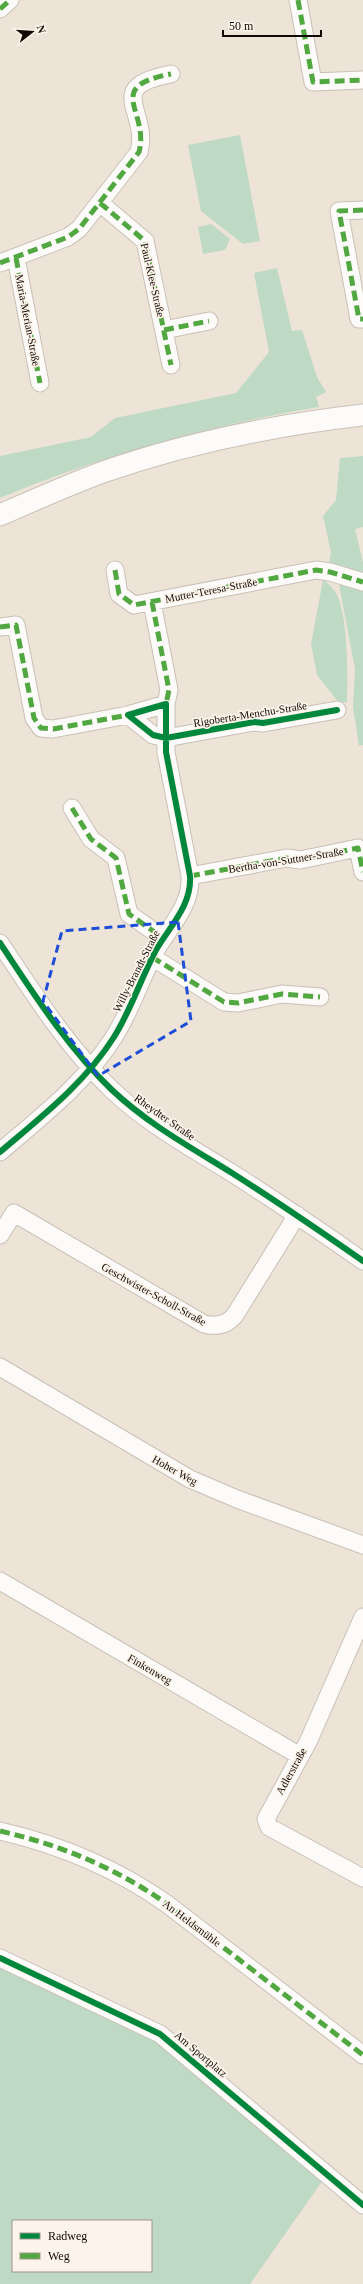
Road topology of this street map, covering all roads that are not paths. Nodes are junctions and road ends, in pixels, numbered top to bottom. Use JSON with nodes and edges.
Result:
{"nodes":[{"id":1,"x":10,"y":0,"type":"edge"},
{"id":2,"x":298,"y":0,"type":"edge"},
{"id":3,"x":0,"y":9,"type":"edge"},
{"id":4,"x":171,"y":74,"type":"dead end"},
{"id":5,"x":363,"y":80,"type":"edge"},
{"id":6,"x":100,"y":203,"type":"junction"},
{"id":7,"x":363,"y":210,"type":"edge"},
{"id":8,"x":16,"y":258,"type":"junction"},
{"id":9,"x":0,"y":263,"type":"edge"},
{"id":10,"x":363,"y":319,"type":"edge"},
{"id":11,"x":209,"y":321,"type":"dead end"},
{"id":12,"x":164,"y":330,"type":"junction"},
{"id":13,"x":170,"y":364,"type":"dead end"},
{"id":14,"x":40,"y":383,"type":"dead end"},
{"id":15,"x":363,"y":415,"type":"edge"},
{"id":16,"x":0,"y":516,"type":"edge"},
{"id":17,"x":115,"y":570,"type":"dead end"},
{"id":18,"x":363,"y":582,"type":"edge"},
{"id":19,"x":152,"y":602,"type":"junction"},
{"id":20,"x":0,"y":627,"type":"edge"},
{"id":21,"x":166,"y":704,"type":"junction"},
{"id":22,"x":337,"y":710,"type":"dead end"},
{"id":23,"x":128,"y":715,"type":"junction"},
{"id":24,"x":166,"y":738,"type":"junction"},
{"id":25,"x":72,"y":808,"type":"dead end"},
{"id":26,"x":363,"y":872,"type":"edge"},
{"id":27,"x":190,"y":876,"type":"junction"},
{"id":28,"x":163,"y":938,"type":"junction"},
{"id":29,"x":0,"y":943,"type":"edge"},
{"id":30,"x":152,"y":957,"type":"junction"},
{"id":31,"x":320,"y":997,"type":"dead end"},
{"id":32,"x":92,"y":1068,"type":"junction"},
{"id":33,"x":0,"y":1152,"type":"edge"},
{"id":34,"x":297,"y":1215,"type":"junction"},
{"id":35,"x":0,"y":1235,"type":"edge"},
{"id":36,"x":363,"y":1261,"type":"edge"},
{"id":37,"x":0,"y":1367,"type":"edge"},
{"id":38,"x":363,"y":1545,"type":"edge"},
{"id":39,"x":0,"y":1581,"type":"edge"},
{"id":40,"x":363,"y":1617,"type":"edge"},
{"id":41,"x":300,"y":1756,"type":"junction"},
{"id":42,"x":0,"y":1831,"type":"edge"},
{"id":43,"x":363,"y":1878,"type":"edge"},
{"id":44,"x":0,"y":1958,"type":"edge"},
{"id":45,"x":363,"y":2055,"type":"edge"},
{"id":46,"x":363,"y":2205,"type":"edge"}],
"edges":[{"from":1,"to":3,"type":"street"},
{"from":2,"to":5,"type":"street"},
{"from":4,"to":6,"type":"street"},
{"from":6,"to":8,"type":"street"},
{"from":6,"to":12,"type":"street","name":"Paul-Klee-Straße"},
{"from":7,"to":10,"type":"street"},
{"from":8,"to":9,"type":"street"},
{"from":8,"to":14,"type":"street","name":"Maria-Merian-Straße"},
{"from":11,"to":12,"type":"street","name":"Paul-Klee-Straße"},
{"from":12,"to":13,"type":"street","name":"Paul-Klee-Straße"},
{"from":15,"to":16,"type":"main road"},
{"from":17,"to":19,"type":"street","name":"Mutter-Teresa-Straße"},
{"from":18,"to":19,"type":"street","name":"Mutter-Teresa-Straße"},
{"from":19,"to":21,"type":"street","name":"Willy-Brandt-Straße"},
{"from":20,"to":23,"type":"street"},
{"from":21,"to":23,"type":"street"},
{"from":21,"to":24,"type":"street","name":"Willy-Brandt-Straße"},
{"from":22,"to":24,"type":"street","name":"Rigoberta-Menchu-Straße"},
{"from":23,"to":24,"type":"street"},
{"from":24,"to":27,"type":"street","name":"Willy-Brandt-Straße"},
{"from":25,"to":28,"type":"street"},
{"from":26,"to":27,"type":"street","name":"Bertha-von-Suttner-Straße"},
{"from":27,"to":28,"type":"street","name":"Willy-Brandt-Straße"},
{"from":28,"to":30,"type":"street","name":"Willy-Brandt-Straße"},
{"from":29,"to":32,"type":"street","name":"Rheydter Straße"},
{"from":30,"to":31,"type":"street"},
{"from":30,"to":32,"type":"street","name":"Willy-Brandt-Straße"},
{"from":32,"to":33,"type":"street","name":"Willy-Brandt-Straße"},
{"from":32,"to":34,"type":"street","name":"Rheydter Straße"},
{"from":34,"to":35,"type":"street","name":"Geschwister-Scholl-Straße"},
{"from":34,"to":36,"type":"street","name":"Rheydter Straße"},
{"from":37,"to":38,"type":"street","name":"Hoher Weg"},
{"from":39,"to":41,"type":"street","name":"Finkenweg"},
{"from":40,"to":41,"type":"street","name":"Adlerstraße"},
{"from":41,"to":43,"type":"street","name":"Adlerstraße"},
{"from":42,"to":45,"type":"street","name":"An Heldsmühle"},
{"from":44,"to":46,"type":"street","name":"Am Sportplatz"}]}
